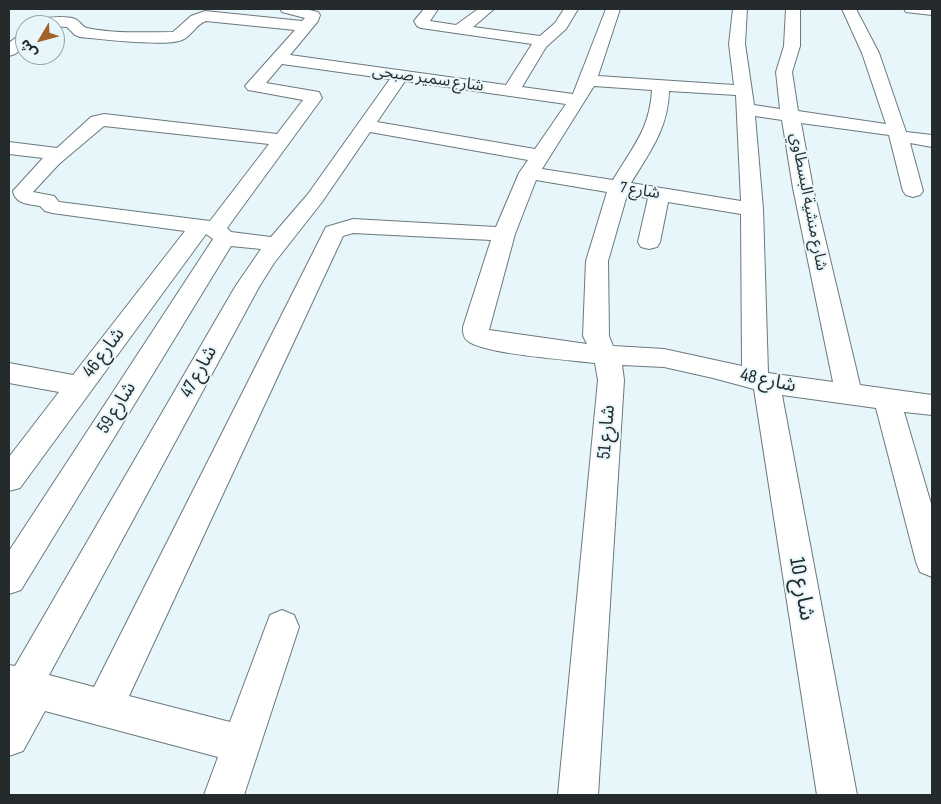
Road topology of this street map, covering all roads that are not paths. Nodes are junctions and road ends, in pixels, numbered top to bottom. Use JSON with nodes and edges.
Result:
{"nodes":[{"id":1,"x":287,"y":9,"type":"edge"},
{"id":2,"x":430,"y":9,"type":"edge"},
{"id":3,"x":487,"y":9,"type":"edge"},
{"id":4,"x":571,"y":9,"type":"edge"},
{"id":5,"x":613,"y":9,"type":"edge"},
{"id":6,"x":738,"y":9,"type":"edge"},
{"id":7,"x":793,"y":9,"type":"edge"},
{"id":8,"x":849,"y":9,"type":"edge"},
{"id":9,"x":910,"y":9,"type":"edge"},
{"id":10,"x":932,"y":11,"type":"edge"},
{"id":11,"x":65,"y":23,"type":"edge"},
{"id":12,"x":305,"y":26,"type":"junction"},
{"id":13,"x":459,"y":30,"type":"junction"},
{"id":14,"x":543,"y":41,"type":"junction"},
{"id":15,"x":277,"y":58,"type":"junction"},
{"id":16,"x":401,"y":75,"type":"junction"},
{"id":17,"x":587,"y":80,"type":"junction"},
{"id":18,"x":661,"y":85,"type":"junction"},
{"id":19,"x":512,"y":91,"type":"junction"},
{"id":20,"x":578,"y":100,"type":"junction"},
{"id":21,"x":744,"y":100,"type":"junction"},
{"id":22,"x":791,"y":115,"type":"junction"},
{"id":23,"x":366,"y":126,"type":"junction"},
{"id":24,"x":898,"y":133,"type":"junction"},
{"id":25,"x":282,"y":140,"type":"junction"},
{"id":26,"x":932,"y":141,"type":"edge"},
{"id":27,"x":9,"y":148,"type":"edge"},
{"id":28,"x":61,"y":154,"type":"junction"},
{"id":29,"x":534,"y":164,"type":"junction"},
{"id":30,"x":619,"y":187,"type":"junction"},
{"id":31,"x":913,"y":191,"type":"dead end"},
{"id":32,"x":659,"y":194,"type":"junction"},
{"id":33,"x":752,"y":209,"type":"junction"},
{"id":34,"x":213,"y":231,"type":"junction"},
{"id":35,"x":504,"y":234,"type":"junction"},
{"id":36,"x":649,"y":242,"type":"dead end"},
{"id":37,"x":276,"y":244,"type":"junction"},
{"id":38,"x":604,"y":355,"type":"junction"},
{"id":39,"x":9,"y":374,"type":"edge"},
{"id":40,"x":761,"y":382,"type":"junction"},
{"id":41,"x":79,"y":386,"type":"junction"},
{"id":42,"x":849,"y":395,"type":"junction"},
{"id":43,"x":887,"y":400,"type":"junction"},
{"id":44,"x":932,"y":405,"type":"edge"},
{"id":45,"x":13,"y":466,"type":"edge"},
{"id":46,"x":932,"y":562,"type":"edge"},
{"id":47,"x":9,"y":578,"type":"edge"},
{"id":48,"x":282,"y":627,"type":"dead end"},
{"id":49,"x":23,"y":687,"type":"edge"},
{"id":50,"x":104,"y":709,"type":"junction"},
{"id":51,"x":9,"y":737,"type":"edge"},
{"id":52,"x":241,"y":744,"type":"junction"},
{"id":53,"x":224,"y":795,"type":"edge"},
{"id":54,"x":578,"y":795,"type":"edge"},
{"id":55,"x":836,"y":795,"type":"edge"},
{"id":56,"x":846,"y":795,"type":"edge"}],
"edges":[{"from":1,"to":12,"type":"street"},
{"from":2,"to":13,"type":"street"},
{"from":3,"to":13,"type":"street"},
{"from":4,"to":14,"type":"street"},
{"from":5,"to":17,"type":"street"},
{"from":6,"to":21,"type":"street","name":"شارع 10"},
{"from":7,"to":22,"type":"street","name":"شارع منشية البسطاوي"},
{"from":8,"to":24,"type":"street"},
{"from":9,"to":10,"type":"street"},
{"from":11,"to":12,"type":"street"},
{"from":12,"to":15,"type":"street"},
{"from":13,"to":14,"type":"street"},
{"from":14,"to":19,"type":"street"},
{"from":15,"to":16,"type":"street","name":"شارع سمير صبحى"},
{"from":15,"to":25,"type":"street"},
{"from":16,"to":19,"type":"street","name":"شارع سمير صبحى"},
{"from":16,"to":23,"type":"street","name":"شارع 47"},
{"from":17,"to":18,"type":"street"},
{"from":17,"to":20,"type":"street"},
{"from":18,"to":21,"type":"street"},
{"from":18,"to":30,"type":"street","name":"شارع 51"},
{"from":19,"to":20,"type":"street","name":"شارع سمير صبحى"},
{"from":20,"to":29,"type":"street"},
{"from":21,"to":22,"type":"street"},
{"from":21,"to":33,"type":"street","name":"شارع 10"},
{"from":22,"to":24,"type":"street"},
{"from":22,"to":42,"type":"street","name":"شارع منشية البسطاوي"},
{"from":23,"to":29,"type":"street","name":"شارع 7"},
{"from":23,"to":37,"type":"street","name":"شارع 47"},
{"from":24,"to":26,"type":"street"},
{"from":24,"to":31,"type":"street"},
{"from":25,"to":28,"type":"street"},
{"from":25,"to":34,"type":"street"},
{"from":27,"to":28,"type":"street"},
{"from":28,"to":34,"type":"street"},
{"from":29,"to":30,"type":"street","name":"شارع 7"},
{"from":29,"to":35,"type":"street"},
{"from":30,"to":32,"type":"street","name":"شارع 7"},
{"from":30,"to":38,"type":"street","name":"شارع 51"},
{"from":32,"to":33,"type":"street","name":"شارع 7"},
{"from":32,"to":36,"type":"street"},
{"from":33,"to":40,"type":"street","name":"شارع 10"},
{"from":34,"to":37,"type":"street"},
{"from":34,"to":41,"type":"street","name":"شارع 46"},
{"from":34,"to":47,"type":"street","name":"شارع 59"},
{"from":35,"to":38,"type":"street","name":"شارع 48"},
{"from":35,"to":50,"type":"street"},
{"from":37,"to":49,"type":"street","name":"شارع 47"},
{"from":38,"to":40,"type":"street","name":"شارع 48"},
{"from":38,"to":54,"type":"street","name":"شارع 51"},
{"from":39,"to":41,"type":"street"},
{"from":40,"to":42,"type":"street","name":"شارع 48"},
{"from":40,"to":55,"type":"street","name":"شارع 10"},
{"from":41,"to":45,"type":"street","name":"شارع 46"},
{"from":42,"to":43,"type":"street","name":"شارع 48"},
{"from":43,"to":44,"type":"street","name":"شارع 48"},
{"from":43,"to":46,"type":"street"},
{"from":48,"to":52,"type":"street"},
{"from":49,"to":50,"type":"street"},
{"from":49,"to":51,"type":"street","name":"شارع 47"},
{"from":50,"to":52,"type":"street"},
{"from":52,"to":53,"type":"street"},
{"from":55,"to":56,"type":"street"}]}
